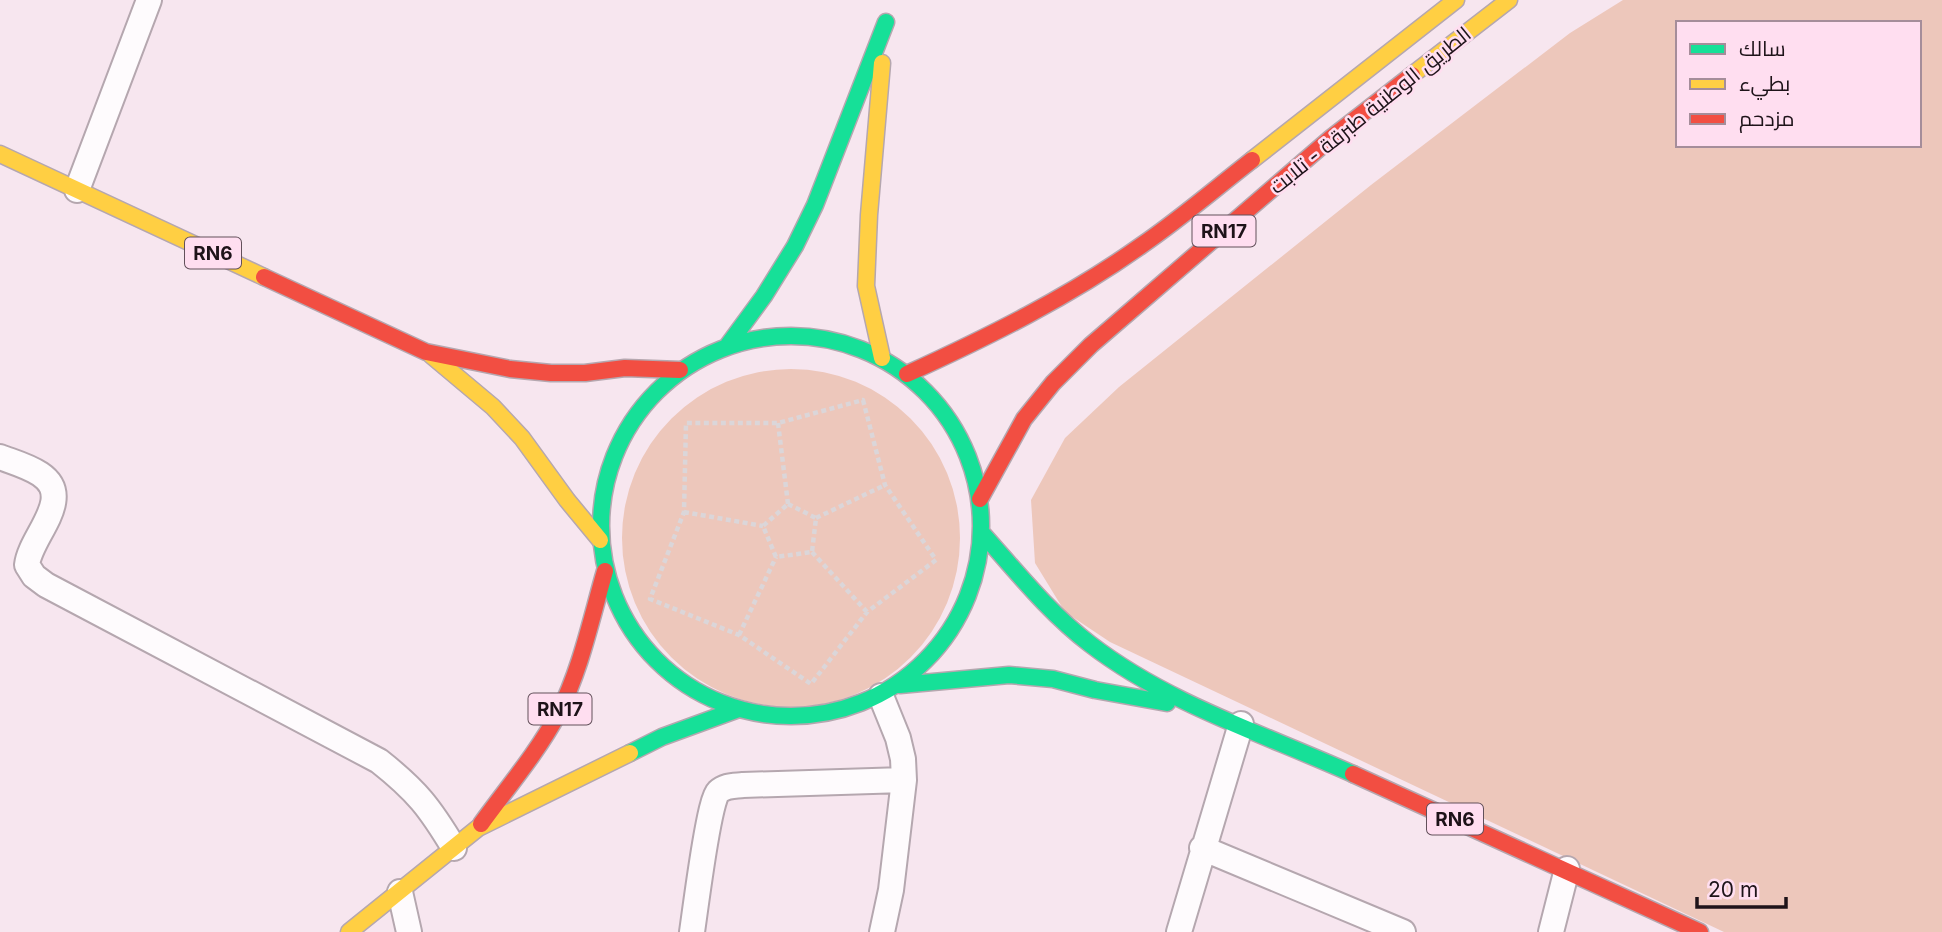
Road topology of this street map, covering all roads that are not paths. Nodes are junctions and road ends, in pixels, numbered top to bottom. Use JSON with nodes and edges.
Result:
{"nodes":[{"id":1,"x":149,"y":0,"type":"edge"},
{"id":2,"x":1455,"y":0,"type":"edge"},
{"id":3,"x":1509,"y":0,"type":"edge"},
{"id":4,"x":0,"y":154,"type":"edge"},
{"id":5,"x":77,"y":191,"type":"junction"},
{"id":6,"x":728,"y":345,"type":"junction"},
{"id":7,"x":426,"y":352,"type":"junction"},
{"id":8,"x":882,"y":358,"type":"junction"},
{"id":9,"x":680,"y":370,"type":"junction"},
{"id":10,"x":907,"y":374,"type":"junction"},
{"id":11,"x":0,"y":457,"type":"edge"},
{"id":12,"x":980,"y":499,"type":"junction"},
{"id":13,"x":982,"y":533,"type":"junction"},
{"id":14,"x":600,"y":540,"type":"junction"},
{"id":15,"x":605,"y":571,"type":"junction"},
{"id":16,"x":890,"y":690,"type":"junction"},
{"id":17,"x":736,"y":710,"type":"junction"},
{"id":18,"x":1209,"y":711,"type":"junction"},
{"id":19,"x":1241,"y":724,"type":"junction"},
{"id":20,"x":904,"y":780,"type":"junction"},
{"id":21,"x":478,"y":828,"type":"junction"},
{"id":22,"x":1202,"y":848,"type":"junction"},
{"id":23,"x":454,"y":849,"type":"junction"},
{"id":24,"x":1567,"y":869,"type":"junction"},
{"id":25,"x":400,"y":892,"type":"junction"},
{"id":26,"x":349,"y":932,"type":"edge"},
{"id":27,"x":410,"y":932,"type":"edge"},
{"id":28,"x":692,"y":932,"type":"edge"},
{"id":29,"x":882,"y":932,"type":"edge"},
{"id":30,"x":1179,"y":932,"type":"edge"},
{"id":31,"x":1402,"y":932,"type":"edge"},
{"id":32,"x":1551,"y":932,"type":"edge"},
{"id":33,"x":1700,"y":932,"type":"edge"}],
"edges":[{"from":1,"to":5,"type":"street"},
{"from":2,"to":10,"type":"main road","name":"الطريق الوطنية طبرقة - تلابت","number":"RN17"},
{"from":3,"to":12,"type":"main road","name":"الطريق الوطنية طبرقة - تلابت","number":"RN17"},
{"from":4,"to":5,"type":"main road","number":"RN6"},
{"from":5,"to":7,"type":"main road","number":"RN6"},
{"from":6,"to":8,"type":"main road"},
{"from":6,"to":8,"type":"main road"},
{"from":6,"to":9,"type":"main road"},
{"from":7,"to":9,"type":"main road","number":"RN6"},
{"from":7,"to":14,"type":"main road","number":"RN6"},
{"from":8,"to":10,"type":"main road"},
{"from":9,"to":14,"type":"main road"},
{"from":10,"to":12,"type":"main road"},
{"from":11,"to":23,"type":"street"},
{"from":12,"to":13,"type":"main road"},
{"from":13,"to":16,"type":"main road"},
{"from":13,"to":18,"type":"main road","number":"RN6"},
{"from":14,"to":15,"type":"main road"},
{"from":15,"to":17,"type":"main road"},
{"from":15,"to":21,"type":"main road","number":"RN17"},
{"from":16,"to":17,"type":"main road"},
{"from":16,"to":18,"type":"main road","number":"RN6"},
{"from":16,"to":20,"type":"street"},
{"from":17,"to":21,"type":"main road","number":"RN17"},
{"from":18,"to":19,"type":"main road","number":"RN6"},
{"from":19,"to":22,"type":"street"},
{"from":19,"to":24,"type":"main road","number":"RN6"},
{"from":20,"to":28,"type":"street"},
{"from":20,"to":29,"type":"street"},
{"from":21,"to":23,"type":"main road","number":"RN17"},
{"from":22,"to":30,"type":"street"},
{"from":22,"to":31,"type":"street"},
{"from":23,"to":25,"type":"main road","number":"RN17"},
{"from":24,"to":32,"type":"street"},
{"from":24,"to":33,"type":"main road","number":"RN6"},
{"from":25,"to":26,"type":"main road","number":"RN17"},
{"from":25,"to":27,"type":"street"}]}
